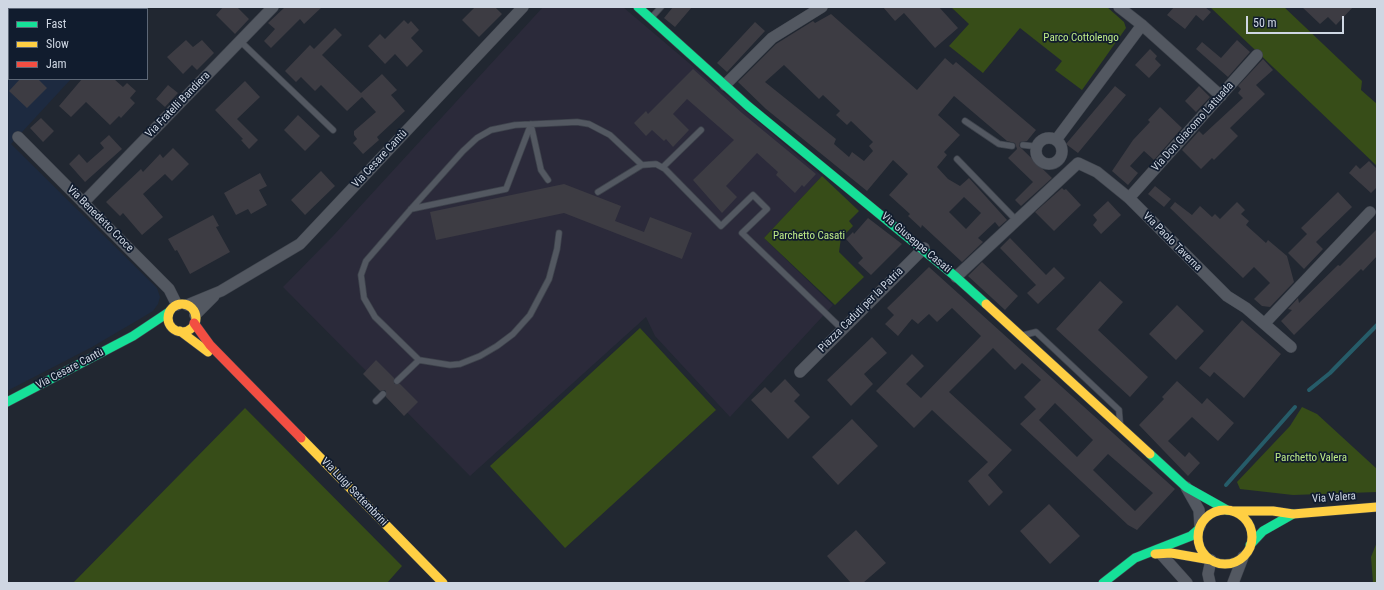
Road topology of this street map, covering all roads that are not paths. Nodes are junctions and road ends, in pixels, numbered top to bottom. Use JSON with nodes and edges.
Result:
{"nodes":[{"id":1,"x":273,"y":7,"type":"edge"},
{"id":2,"x":523,"y":7,"type":"edge"},
{"id":3,"x":638,"y":7,"type":"edge"},
{"id":4,"x":661,"y":7,"type":"edge"},
{"id":5,"x":822,"y":7,"type":"edge"},
{"id":6,"x":1119,"y":7,"type":"edge"},
{"id":7,"x":651,"y":18,"type":"junction"},
{"id":8,"x":1142,"y":25,"type":"junction"},
{"id":9,"x":240,"y":41,"type":"junction"},
{"id":10,"x":1257,"y":55,"type":"dead end"},
{"id":11,"x":725,"y":85,"type":"junction"},
{"id":12,"x":1221,"y":96,"type":"junction"},
{"id":13,"x":965,"y":121,"type":"dead end"},
{"id":14,"x":531,"y":124,"type":"junction"},
{"id":15,"x":333,"y":130,"type":"dead end"},
{"id":16,"x":701,"y":130,"type":"dead end"},
{"id":17,"x":18,"y":137,"type":"dead end"},
{"id":18,"x":1056,"y":140,"type":"junction"},
{"id":19,"x":1023,"y":145,"type":"dead end"},
{"id":20,"x":1012,"y":146,"type":"dead end"},
{"id":21,"x":1036,"y":149,"type":"junction"},
{"id":22,"x":957,"y":159,"type":"dead end"},
{"id":23,"x":1055,"y":159,"type":"junction"},
{"id":24,"x":1078,"y":163,"type":"junction"},
{"id":25,"x":642,"y":165,"type":"junction"},
{"id":26,"x":663,"y":167,"type":"junction"},
{"id":27,"x":548,"y":180,"type":"dead end"},
{"id":28,"x":1055,"y":184,"type":"junction"},
{"id":29,"x":598,"y":192,"type":"dead end"},
{"id":30,"x":1129,"y":198,"type":"junction"},
{"id":31,"x":83,"y":203,"type":"junction"},
{"id":32,"x":411,"y":209,"type":"junction"},
{"id":33,"x":1370,"y":212,"type":"dead end"},
{"id":34,"x":1016,"y":220,"type":"junction"},
{"id":35,"x":559,"y":233,"type":"dead end"},
{"id":36,"x":924,"y":248,"type":"junction"},
{"id":37,"x":956,"y":277,"type":"junction"},
{"id":38,"x":221,"y":291,"type":"junction"},
{"id":39,"x":177,"y":307,"type":"junction"},
{"id":40,"x":195,"y":319,"type":"junction"},
{"id":41,"x":1265,"y":323,"type":"junction"},
{"id":42,"x":842,"y":329,"type":"junction"},
{"id":43,"x":177,"y":331,"type":"junction"},
{"id":44,"x":133,"y":336,"type":"junction"},
{"id":45,"x":1291,"y":347,"type":"dead end"},
{"id":46,"x":419,"y":360,"type":"junction"},
{"id":47,"x":800,"y":372,"type":"dead end"},
{"id":48,"x":397,"y":381,"type":"dead end"},
{"id":49,"x":383,"y":394,"type":"dead end"},
{"id":50,"x":265,"y":401,"type":"junction"},
{"id":51,"x":376,"y":401,"type":"dead end"},
{"id":52,"x":7,"y":402,"type":"edge"},
{"id":53,"x":1186,"y":487,"type":"junction"},
{"id":54,"x":1377,"y":507,"type":"edge"},
{"id":55,"x":1229,"y":511,"type":"junction"},
{"id":56,"x":1293,"y":514,"type":"junction"},
{"id":57,"x":1200,"y":527,"type":"junction"},
{"id":58,"x":1250,"y":545,"type":"junction"},
{"id":59,"x":1148,"y":554,"type":"junction"},
{"id":60,"x":1161,"y":554,"type":"junction"},
{"id":61,"x":1243,"y":557,"type":"junction"},
{"id":62,"x":1211,"y":560,"type":"junction"},
{"id":63,"x":443,"y":583,"type":"edge"},
{"id":64,"x":1103,"y":583,"type":"edge"},
{"id":65,"x":1187,"y":583,"type":"edge"},
{"id":66,"x":1210,"y":583,"type":"edge"},
{"id":67,"x":1233,"y":583,"type":"edge"}],
"edges":[{"from":1,"to":9,"type":"street","name":"Via Fratelli Bandiera"},
{"from":2,"to":38,"type":"street","name":"Via Cesare Cantù"},
{"from":3,"to":7,"type":"street","name":"Via Giuseppe Casati"},
{"from":4,"to":7,"type":"lane"},
{"from":5,"to":11,"type":"street"},
{"from":6,"to":8,"type":"street"},
{"from":7,"to":11,"type":"street","name":"Via Giuseppe Casati"},
{"from":8,"to":12,"type":"street"},
{"from":8,"to":18,"type":"street"},
{"from":9,"to":15,"type":"lane"},
{"from":9,"to":31,"type":"street","name":"Via Fratelli Bandiera"},
{"from":10,"to":12,"type":"street","name":"Via Don Giacomo Lattuada"},
{"from":11,"to":36,"type":"street","name":"Via Giuseppe Casati"},
{"from":12,"to":30,"type":"street","name":"Via Don Giacomo Lattuada"},
{"from":13,"to":20,"type":"lane"},
{"from":14,"to":25,"type":"lane"},
{"from":14,"to":27,"type":"lane"},
{"from":14,"to":32,"type":"lane"},
{"from":14,"to":32,"type":"lane"},
{"from":16,"to":26,"type":"lane"},
{"from":17,"to":31,"type":"street","name":"Via Benedetto Croce"},
{"from":18,"to":21,"type":"street"},
{"from":18,"to":23,"type":"street"},
{"from":19,"to":21,"type":"lane"},
{"from":21,"to":23,"type":"street"},
{"from":22,"to":34,"type":"lane"},
{"from":23,"to":24,"type":"street","name":"Via Paolo Taverna"},
{"from":23,"to":28,"type":"street"},
{"from":24,"to":28,"type":"street"},
{"from":24,"to":30,"type":"street","name":"Via Paolo Taverna"},
{"from":25,"to":26,"type":"lane"},
{"from":25,"to":29,"type":"lane"},
{"from":26,"to":42,"type":"lane"},
{"from":28,"to":34,"type":"street"},
{"from":30,"to":41,"type":"street","name":"Via Paolo Taverna"},
{"from":31,"to":39,"type":"street","name":"Via Benedetto Croce"},
{"from":32,"to":46,"type":"lane"},
{"from":33,"to":41,"type":"street"},
{"from":34,"to":37,"type":"street"},
{"from":35,"to":46,"type":"lane"},
{"from":36,"to":37,"type":"street","name":"Via Giuseppe Casati"},
{"from":36,"to":42,"type":"street","name":"Piazza Caduti per la Patria"},
{"from":37,"to":53,"type":"street","name":"Via Giuseppe Casati"},
{"from":38,"to":39,"type":"street","name":"Via Cesare Cantù"},
{"from":38,"to":40,"type":"street","name":"Via Cesare Cantù"},
{"from":39,"to":40,"type":"street"},
{"from":39,"to":43,"type":"street"},
{"from":39,"to":44,"type":"street","name":"Via Cesare Cantù"},
{"from":40,"to":43,"type":"street"},
{"from":40,"to":50,"type":"street","name":"Via Luigi Settembrini"},
{"from":41,"to":45,"type":"street","name":"Via Paolo Taverna"},
{"from":42,"to":47,"type":"street","name":"Piazza Caduti per la Patria"},
{"from":43,"to":44,"type":"street","name":"Via Cesare Cantù"},
{"from":43,"to":50,"type":"street","name":"Via Luigi Settembrini"},
{"from":44,"to":52,"type":"street","name":"Via Cesare Cantù"},
{"from":46,"to":48,"type":"lane"},
{"from":49,"to":51,"type":"lane"},
{"from":50,"to":63,"type":"street","name":"Via Luigi Settembrini"},
{"from":53,"to":55,"type":"street","name":"Via Giuseppe Casati"},
{"from":53,"to":57,"type":"street","name":"Via Giuseppe Casati"},
{"from":54,"to":56,"type":"street","name":"Via Valera"},
{"from":55,"to":56,"type":"street","name":"Via Valera"},
{"from":55,"to":57,"type":"street"},
{"from":55,"to":58,"type":"street"},
{"from":56,"to":58,"type":"street","name":"Via Valera"},
{"from":57,"to":59,"type":"street"},
{"from":57,"to":62,"type":"street"},
{"from":58,"to":61,"type":"street"},
{"from":59,"to":60,"type":"street"},
{"from":59,"to":64,"type":"street"},
{"from":60,"to":62,"type":"street"},
{"from":60,"to":65,"type":"street"},
{"from":61,"to":62,"type":"street"},
{"from":61,"to":67,"type":"street"},
{"from":62,"to":66,"type":"street"}]}
